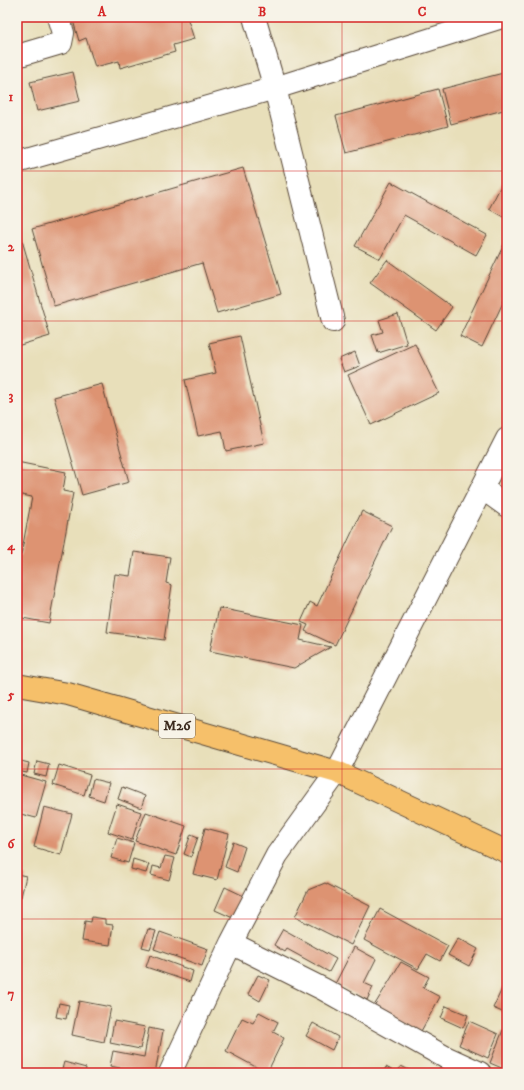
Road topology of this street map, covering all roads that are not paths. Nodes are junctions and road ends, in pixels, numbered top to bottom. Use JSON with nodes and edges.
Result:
{"nodes":[{"id":1,"x":58,"y":17,"type":"edge"},
{"id":2,"x":254,"y":17,"type":"edge"},
{"id":3,"x":502,"y":17,"type":"edge"},
{"id":4,"x":17,"y":56,"type":"edge"},
{"id":5,"x":275,"y":88,"type":"junction"},
{"id":6,"x":17,"y":162,"type":"edge"},
{"id":7,"x":333,"y":321,"type":"dead end"},
{"id":8,"x":507,"y":439,"type":"edge"},
{"id":9,"x":482,"y":488,"type":"junction"},
{"id":10,"x":507,"y":506,"type":"edge"},
{"id":11,"x":17,"y":685,"type":"edge"},
{"id":12,"x":337,"y":772,"type":"junction"},
{"id":13,"x":507,"y":852,"type":"edge"},
{"id":14,"x":231,"y":943,"type":"junction"},
{"id":15,"x":170,"y":1073,"type":"edge"},
{"id":16,"x":480,"y":1073,"type":"edge"}],
"edges":[{"from":1,"to":4,"type":"street"},
{"from":2,"to":5,"type":"street"},
{"from":3,"to":5,"type":"street"},
{"from":5,"to":6,"type":"street"},
{"from":5,"to":7,"type":"street"},
{"from":8,"to":9,"type":"street"},
{"from":9,"to":10,"type":"street"},
{"from":9,"to":12,"type":"street"},
{"from":11,"to":12,"type":"main road","number":"M26"},
{"from":12,"to":13,"type":"main road","number":"M26"},
{"from":12,"to":14,"type":"street"},
{"from":14,"to":15,"type":"street"},
{"from":14,"to":16,"type":"street"}]}
